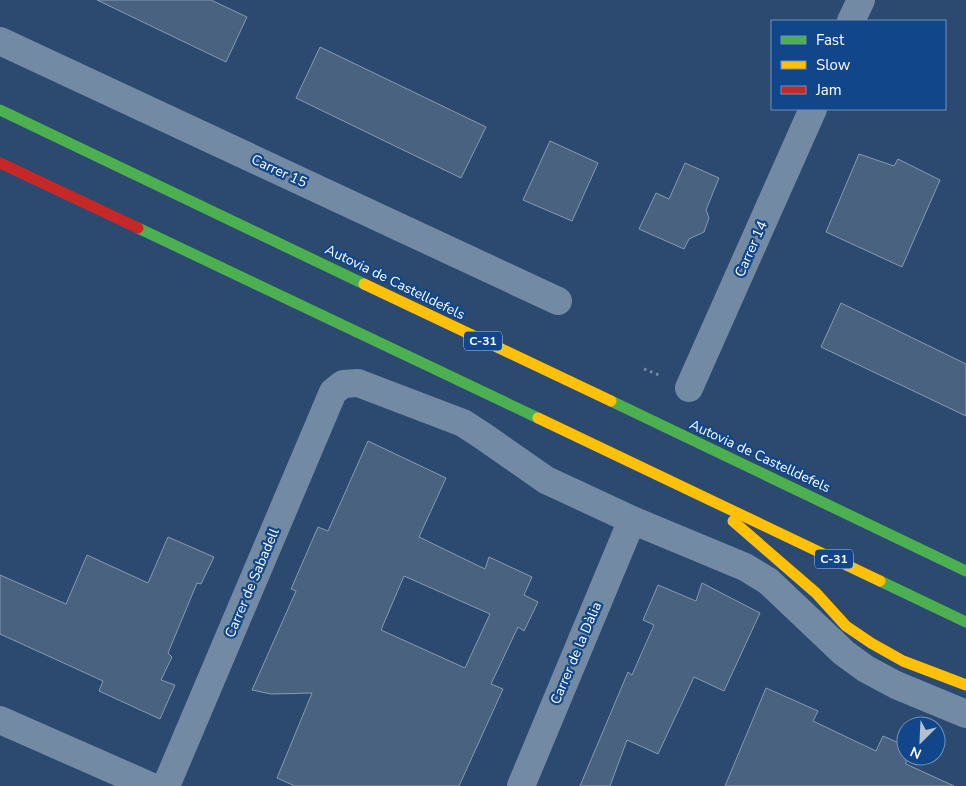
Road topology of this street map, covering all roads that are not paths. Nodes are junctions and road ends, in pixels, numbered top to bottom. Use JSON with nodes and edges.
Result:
{"nodes":[{"id":1,"x":861,"y":0,"type":"edge"},
{"id":2,"x":851,"y":20,"type":"edge"},
{"id":3,"x":0,"y":40,"type":"edge"},
{"id":4,"x":0,"y":110,"type":"edge"},
{"id":5,"x":813,"y":110,"type":"edge"},
{"id":6,"x":0,"y":163,"type":"edge"},
{"id":7,"x":558,"y":301,"type":"dead end"},
{"id":8,"x":689,"y":388,"type":"dead end"},
{"id":9,"x":703,"y":496,"type":"junction"},
{"id":10,"x":632,"y":520,"type":"junction"},
{"id":11,"x":966,"y":571,"type":"edge"},
{"id":12,"x":966,"y":622,"type":"edge"},
{"id":13,"x":966,"y":685,"type":"edge"},
{"id":14,"x":966,"y":714,"type":"edge"},
{"id":15,"x":0,"y":720,"type":"edge"},
{"id":16,"x":150,"y":786,"type":"edge"},
{"id":17,"x":166,"y":786,"type":"edge"},
{"id":18,"x":521,"y":786,"type":"edge"}],
"edges":[{"from":1,"to":2,"type":"street"},
{"from":3,"to":7,"type":"street","name":"Carrer 15"},
{"from":4,"to":11,"type":"highway","name":"Autovia de Castelldefels","number":"C-31"},
{"from":5,"to":8,"type":"street","name":"Carrer 14"},
{"from":6,"to":9,"type":"highway","number":"C-31"},
{"from":9,"to":12,"type":"highway","number":"C-31"},
{"from":9,"to":13,"type":"highway"},
{"from":10,"to":14,"type":"street"},
{"from":10,"to":17,"type":"street","name":"Carrer de Sabadell"},
{"from":10,"to":18,"type":"street","name":"Carrer de la Dàlia"},
{"from":15,"to":16,"type":"street"}]}
